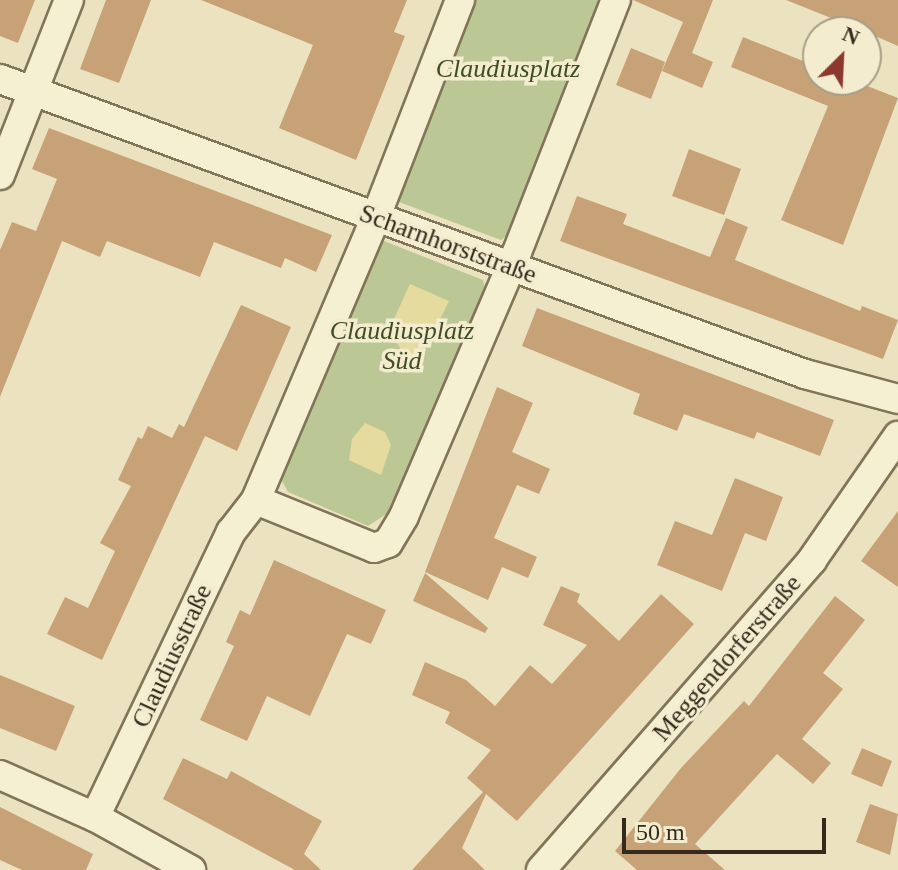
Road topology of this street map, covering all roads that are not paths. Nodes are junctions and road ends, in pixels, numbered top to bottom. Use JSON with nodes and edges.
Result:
{"nodes":[{"id":1,"x":69,"y":0,"type":"edge"},
{"id":2,"x":460,"y":0,"type":"edge"},
{"id":3,"x":616,"y":0,"type":"edge"},
{"id":4,"x":0,"y":79,"type":"edge"},
{"id":5,"x":34,"y":91,"type":"junction"},
{"id":6,"x":0,"y":175,"type":"edge"},
{"id":7,"x":376,"y":217,"type":"junction"},
{"id":8,"x":510,"y":267,"type":"junction"},
{"id":9,"x":898,"y":399,"type":"edge"},
{"id":10,"x":898,"y":436,"type":"edge"},
{"id":11,"x":256,"y":500,"type":"junction"},
{"id":12,"x":0,"y":775,"type":"edge"},
{"id":13,"x":95,"y":817,"type":"junction"},
{"id":14,"x":191,"y":870,"type":"edge"},
{"id":15,"x":541,"y":870,"type":"edge"}],
"edges":[{"from":1,"to":5,"type":"street"},
{"from":2,"to":7,"type":"street"},
{"from":3,"to":8,"type":"street"},
{"from":4,"to":5,"type":"street","name":"Scharnhorststraße"},
{"from":5,"to":6,"type":"street"},
{"from":5,"to":7,"type":"street","name":"Scharnhorststraße"},
{"from":7,"to":8,"type":"street","name":"Scharnhorststraße"},
{"from":7,"to":11,"type":"street"},
{"from":8,"to":9,"type":"street","name":"Scharnhorststraße"},
{"from":8,"to":11,"type":"street"},
{"from":10,"to":15,"type":"street","name":"Meggendorferstraße"},
{"from":11,"to":13,"type":"street","name":"Claudiusstraße"},
{"from":12,"to":13,"type":"street"},
{"from":13,"to":14,"type":"street"}]}
